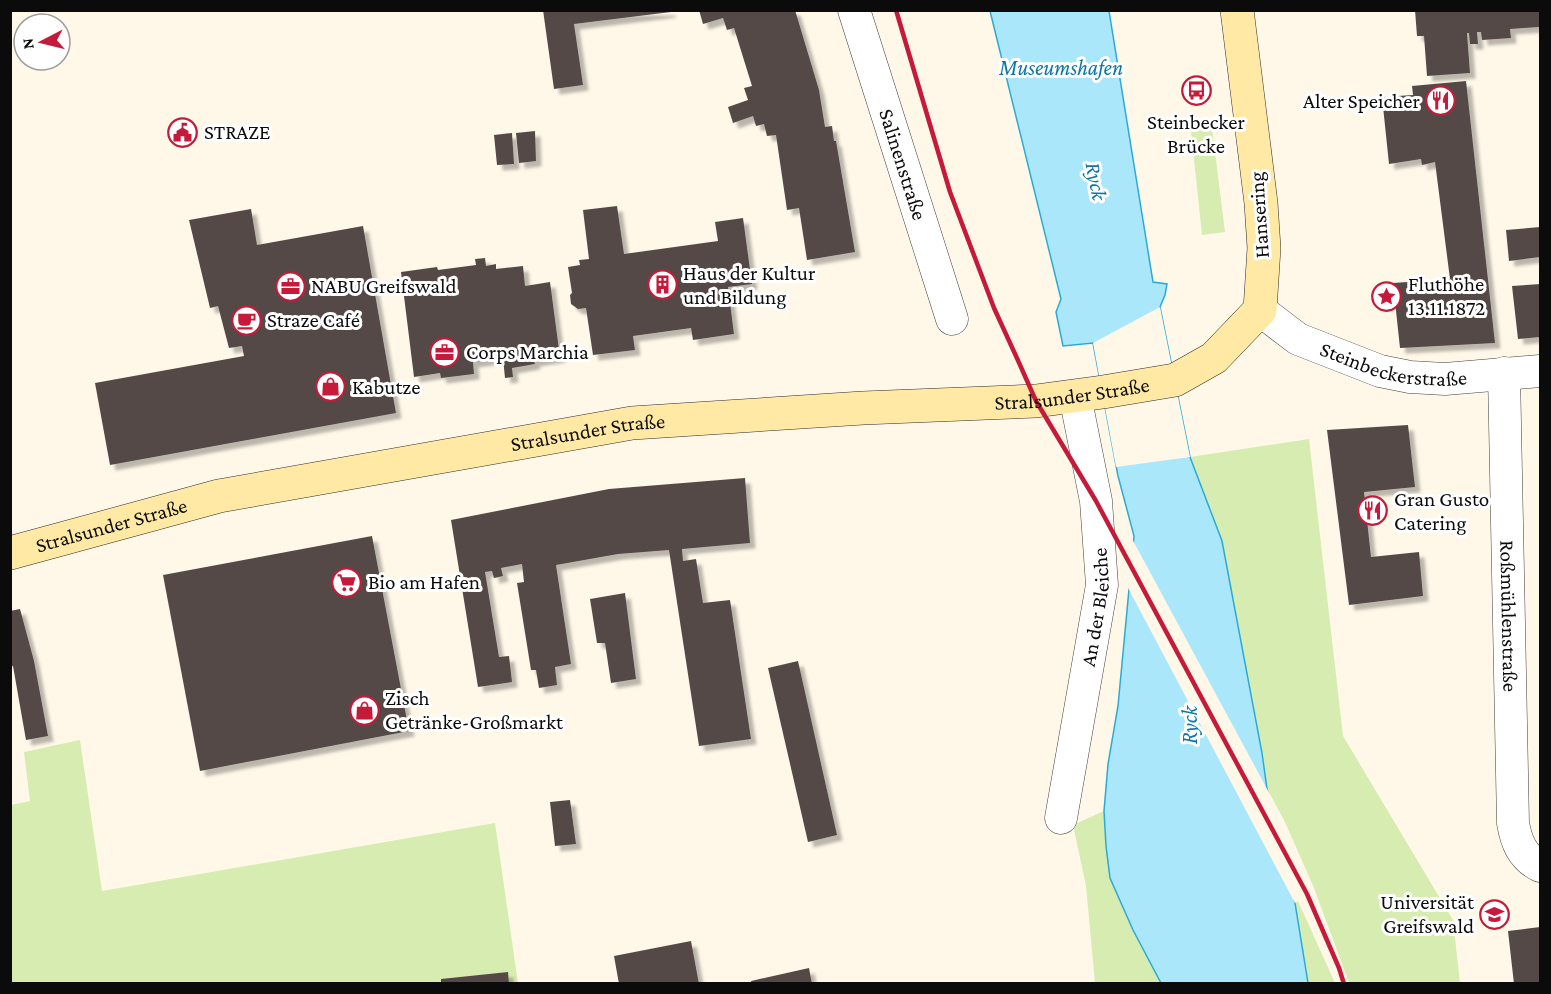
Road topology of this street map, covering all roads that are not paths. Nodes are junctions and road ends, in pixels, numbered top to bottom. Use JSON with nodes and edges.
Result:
{"nodes":[{"id":1,"x":854,"y":10,"type":"edge"},
{"id":2,"x":1238,"y":10,"type":"edge"},
{"id":3,"x":1260,"y":310,"type":"junction"},
{"id":4,"x":952,"y":319,"type":"dead end"},
{"id":5,"x":1540,"y":371,"type":"edge"},
{"id":6,"x":1504,"y":373,"type":"junction"},
{"id":7,"x":1089,"y":394,"type":"junction"},
{"id":8,"x":10,"y":553,"type":"edge"},
{"id":9,"x":1061,"y":818,"type":"dead end"},
{"id":10,"x":1533,"y":861,"type":"edge"}],
"edges":[{"from":1,"to":4,"type":"street","name":"Salinenstraße"},
{"from":2,"to":3,"type":"main road","name":"Hansering"},
{"from":3,"to":6,"type":"street","name":"Steinbeckerstraße"},
{"from":3,"to":7,"type":"main road","name":"Stralsunder Straße"},
{"from":5,"to":6,"type":"street","name":"Steinbeckerstraße"},
{"from":6,"to":10,"type":"street","name":"Roßmühlenstraße"},
{"from":7,"to":8,"type":"main road","name":"Stralsunder Straße"},
{"from":7,"to":9,"type":"street","name":"An der Bleiche"}]}
